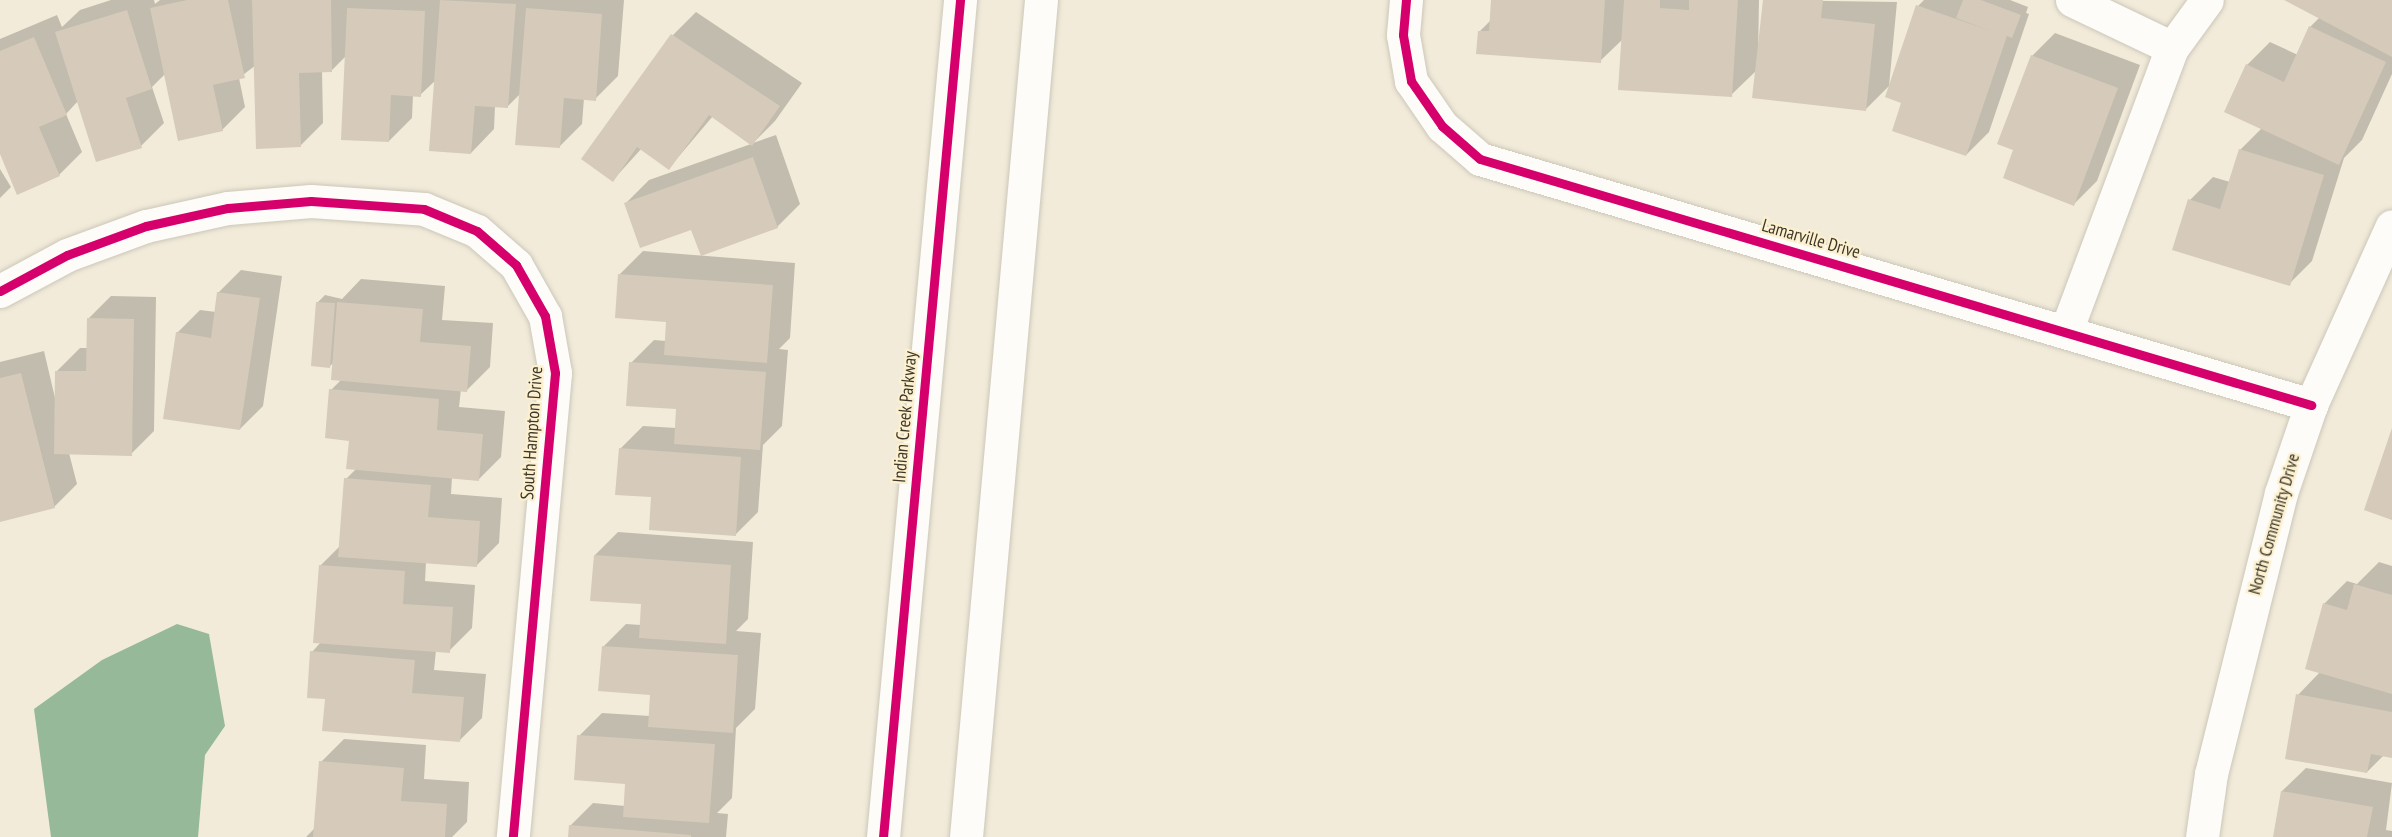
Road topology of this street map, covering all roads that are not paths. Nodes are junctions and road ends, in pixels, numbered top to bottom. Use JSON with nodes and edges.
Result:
{"nodes":[{"id":1,"x":960,"y":0,"type":"edge"},
{"id":2,"x":1041,"y":0,"type":"edge"},
{"id":3,"x":1406,"y":0,"type":"edge"},
{"id":4,"x":2072,"y":0,"type":"edge"},
{"id":5,"x":2206,"y":0,"type":"edge"},
{"id":6,"x":2172,"y":48,"type":"junction"},
{"id":7,"x":2392,"y":226,"type":"edge"},
{"id":8,"x":0,"y":291,"type":"edge"},
{"id":9,"x":2066,"y":331,"type":"junction"},
{"id":10,"x":2311,"y":405,"type":"junction"},
{"id":11,"x":513,"y":837,"type":"edge"},
{"id":12,"x":883,"y":837,"type":"edge"},
{"id":13,"x":966,"y":837,"type":"edge"},
{"id":14,"x":2202,"y":837,"type":"edge"}],
"edges":[{"from":1,"to":12,"type":"street","name":"Indian Creek Parkway"},
{"from":2,"to":13,"type":"street"},
{"from":3,"to":9,"type":"street","name":"Lamarville Drive"},
{"from":4,"to":6,"type":"street"},
{"from":5,"to":6,"type":"street"},
{"from":6,"to":9,"type":"street"},
{"from":7,"to":10,"type":"street","name":"North Community Drive"},
{"from":8,"to":11,"type":"street","name":"South Hampton Drive"},
{"from":9,"to":10,"type":"street","name":"Lamarville Drive"},
{"from":10,"to":14,"type":"street","name":"North Community Drive"}]}
